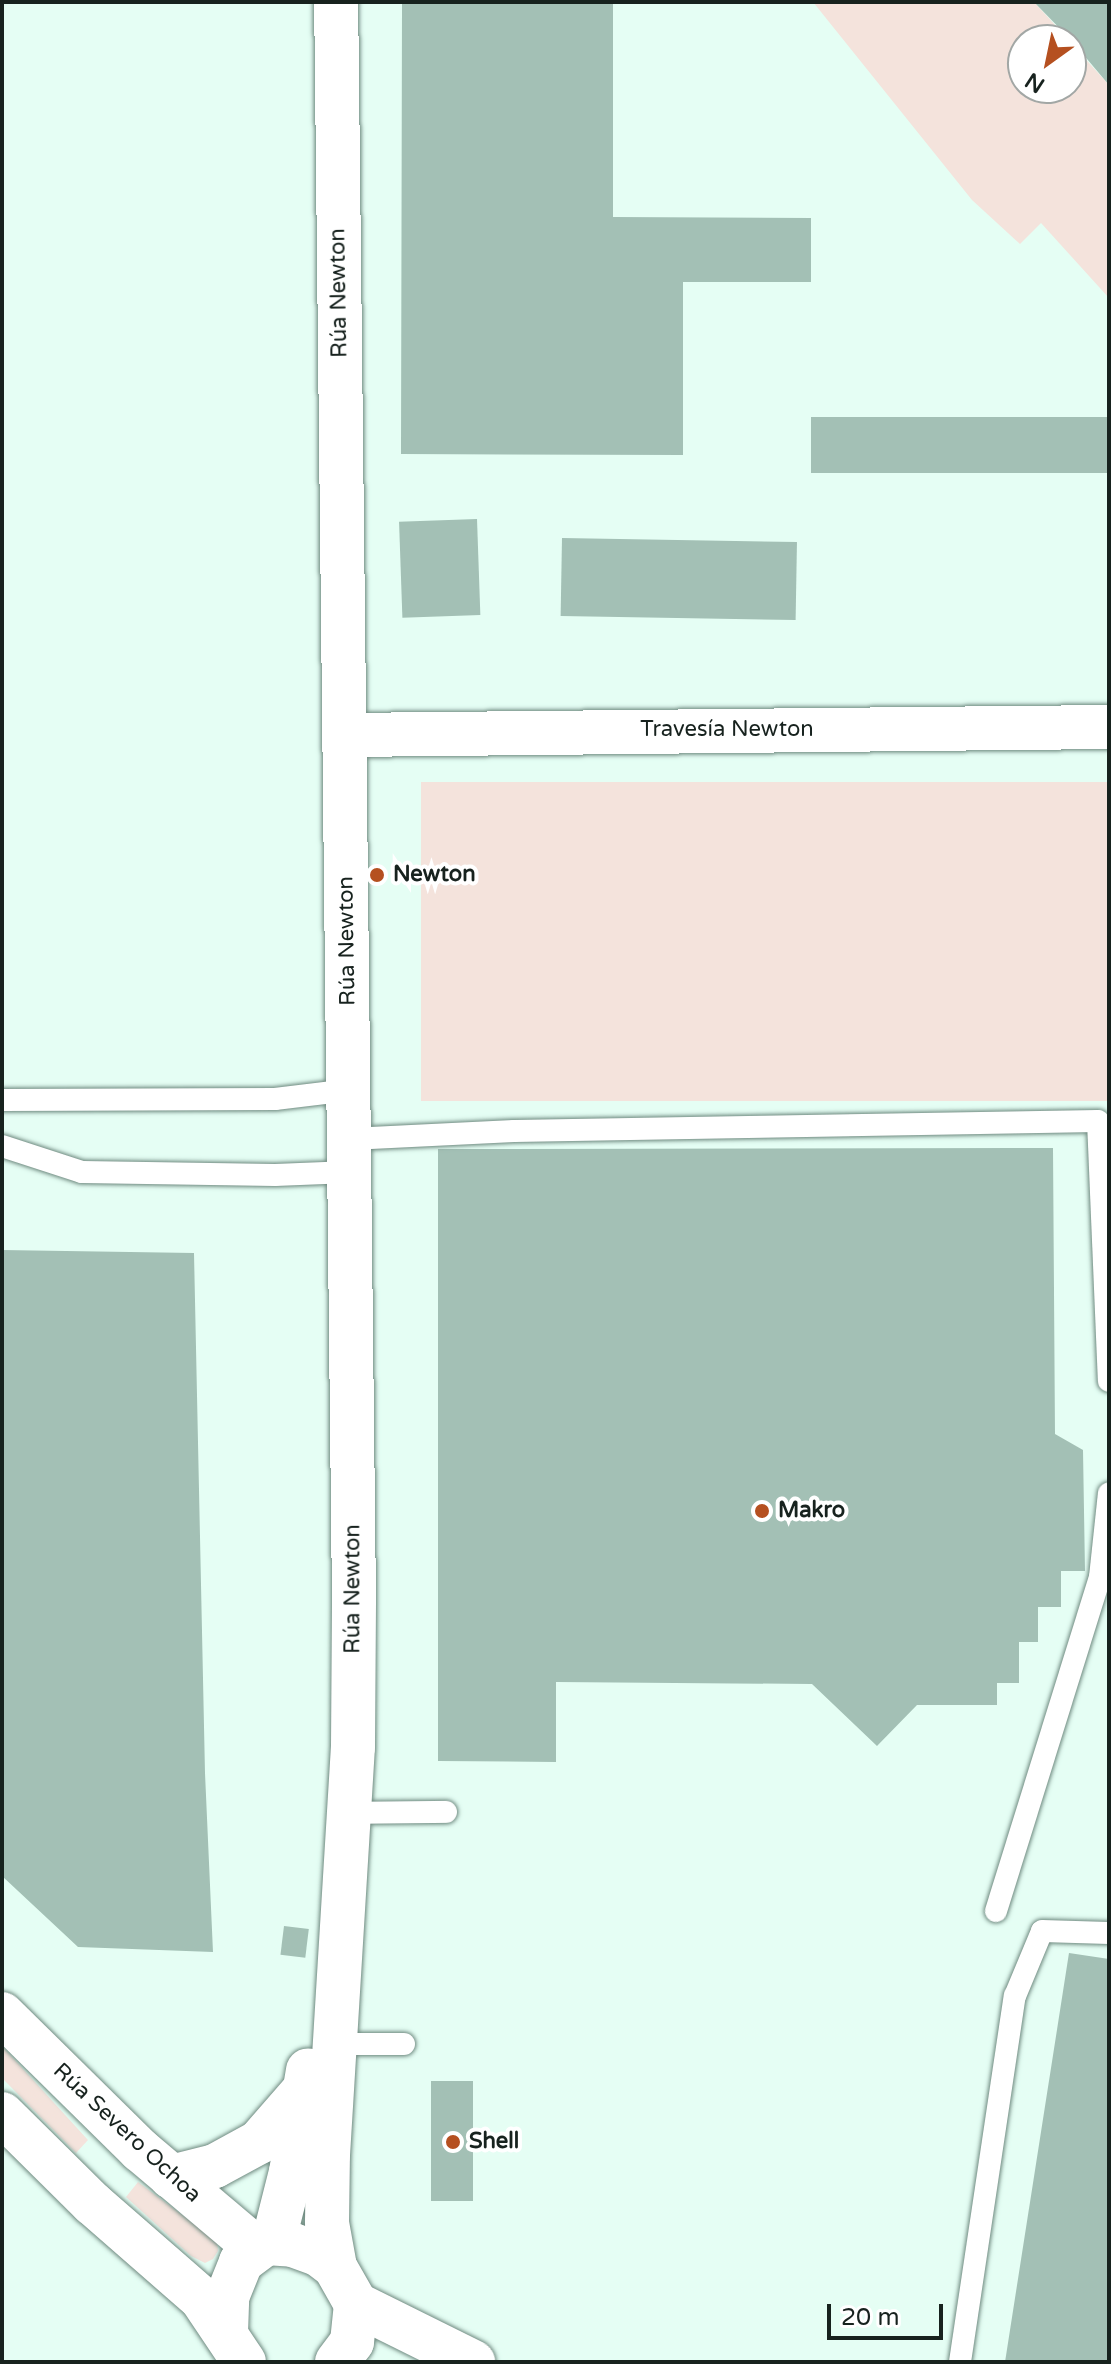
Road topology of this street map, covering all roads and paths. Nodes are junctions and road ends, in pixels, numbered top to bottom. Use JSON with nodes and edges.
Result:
{"nodes":[{"id":1,"x":336,"y":2,"type":"edge"},
{"id":2,"x":1109,"y":727,"type":"edge"},
{"id":3,"x":345,"y":735,"type":"junction"},
{"id":4,"x":349,"y":1090,"type":"junction"},
{"id":5,"x":2,"y":1100,"type":"edge"},
{"id":6,"x":2,"y":1146,"type":"edge"},
{"id":7,"x":350,"y":1155,"type":"junction"},
{"id":8,"x":1109,"y":1381,"type":"edge"},
{"id":9,"x":1109,"y":1493,"type":"edge"},
{"id":10,"x":446,"y":1812,"type":"dead end"},
{"id":11,"x":348,"y":1813,"type":"junction"},
{"id":12,"x":344,"y":1879,"type":"junction"},
{"id":13,"x":996,"y":1911,"type":"dead end"},
{"id":14,"x":1109,"y":1933,"type":"edge"},
{"id":15,"x":2,"y":2014,"type":"edge"},
{"id":16,"x":334,"y":2044,"type":"junction"},
{"id":17,"x":404,"y":2044,"type":"dead end"},
{"id":18,"x":305,"y":2089,"type":"junction"},
{"id":19,"x":2,"y":2114,"type":"edge"},
{"id":20,"x":171,"y":2177,"type":"junction"},
{"id":21,"x":264,"y":2245,"type":"junction"},
{"id":22,"x":346,"y":2286,"type":"junction"},
{"id":23,"x":235,"y":2347,"type":"edge"},
{"id":24,"x":337,"y":2362,"type":"edge"},
{"id":25,"x":473,"y":2362,"type":"edge"},
{"id":26,"x":960,"y":2362,"type":"edge"}],
"edges":[{"from":1,"to":3,"type":"street","name":"Rúa Newton"},
{"from":2,"to":3,"type":"street","name":"Travesía Newton"},
{"from":3,"to":4,"type":"street","name":"Rúa Newton"},
{"from":4,"to":5,"type":"lane"},
{"from":4,"to":7,"type":"street","name":"Rúa Newton"},
{"from":6,"to":7,"type":"lane"},
{"from":7,"to":8,"type":"lane"},
{"from":7,"to":11,"type":"street","name":"Rúa Newton"},
{"from":9,"to":13,"type":"lane"},
{"from":10,"to":11,"type":"lane"},
{"from":11,"to":12,"type":"street","name":"Rúa Newton"},
{"from":12,"to":16,"type":"street","name":"Rúa Newton"},
{"from":12,"to":18,"type":"street","name":"Rúa Newton"},
{"from":14,"to":26,"type":"lane"},
{"from":15,"to":20,"type":"street","name":"Rúa Severo Ochoa"},
{"from":16,"to":17,"type":"lane"},
{"from":16,"to":22,"type":"street","name":"Rúa Newton"},
{"from":18,"to":20,"type":"street"},
{"from":18,"to":21,"type":"street","name":"Rúa Newton"},
{"from":19,"to":23,"type":"street"},
{"from":20,"to":21,"type":"street","name":"Rúa Severo Ochoa"},
{"from":21,"to":22,"type":"street","name":"Rúa Severo Ochoa"},
{"from":21,"to":23,"type":"street"},
{"from":22,"to":24,"type":"street"},
{"from":22,"to":25,"type":"street","name":"Rúa Severo Ochoa"}]}
